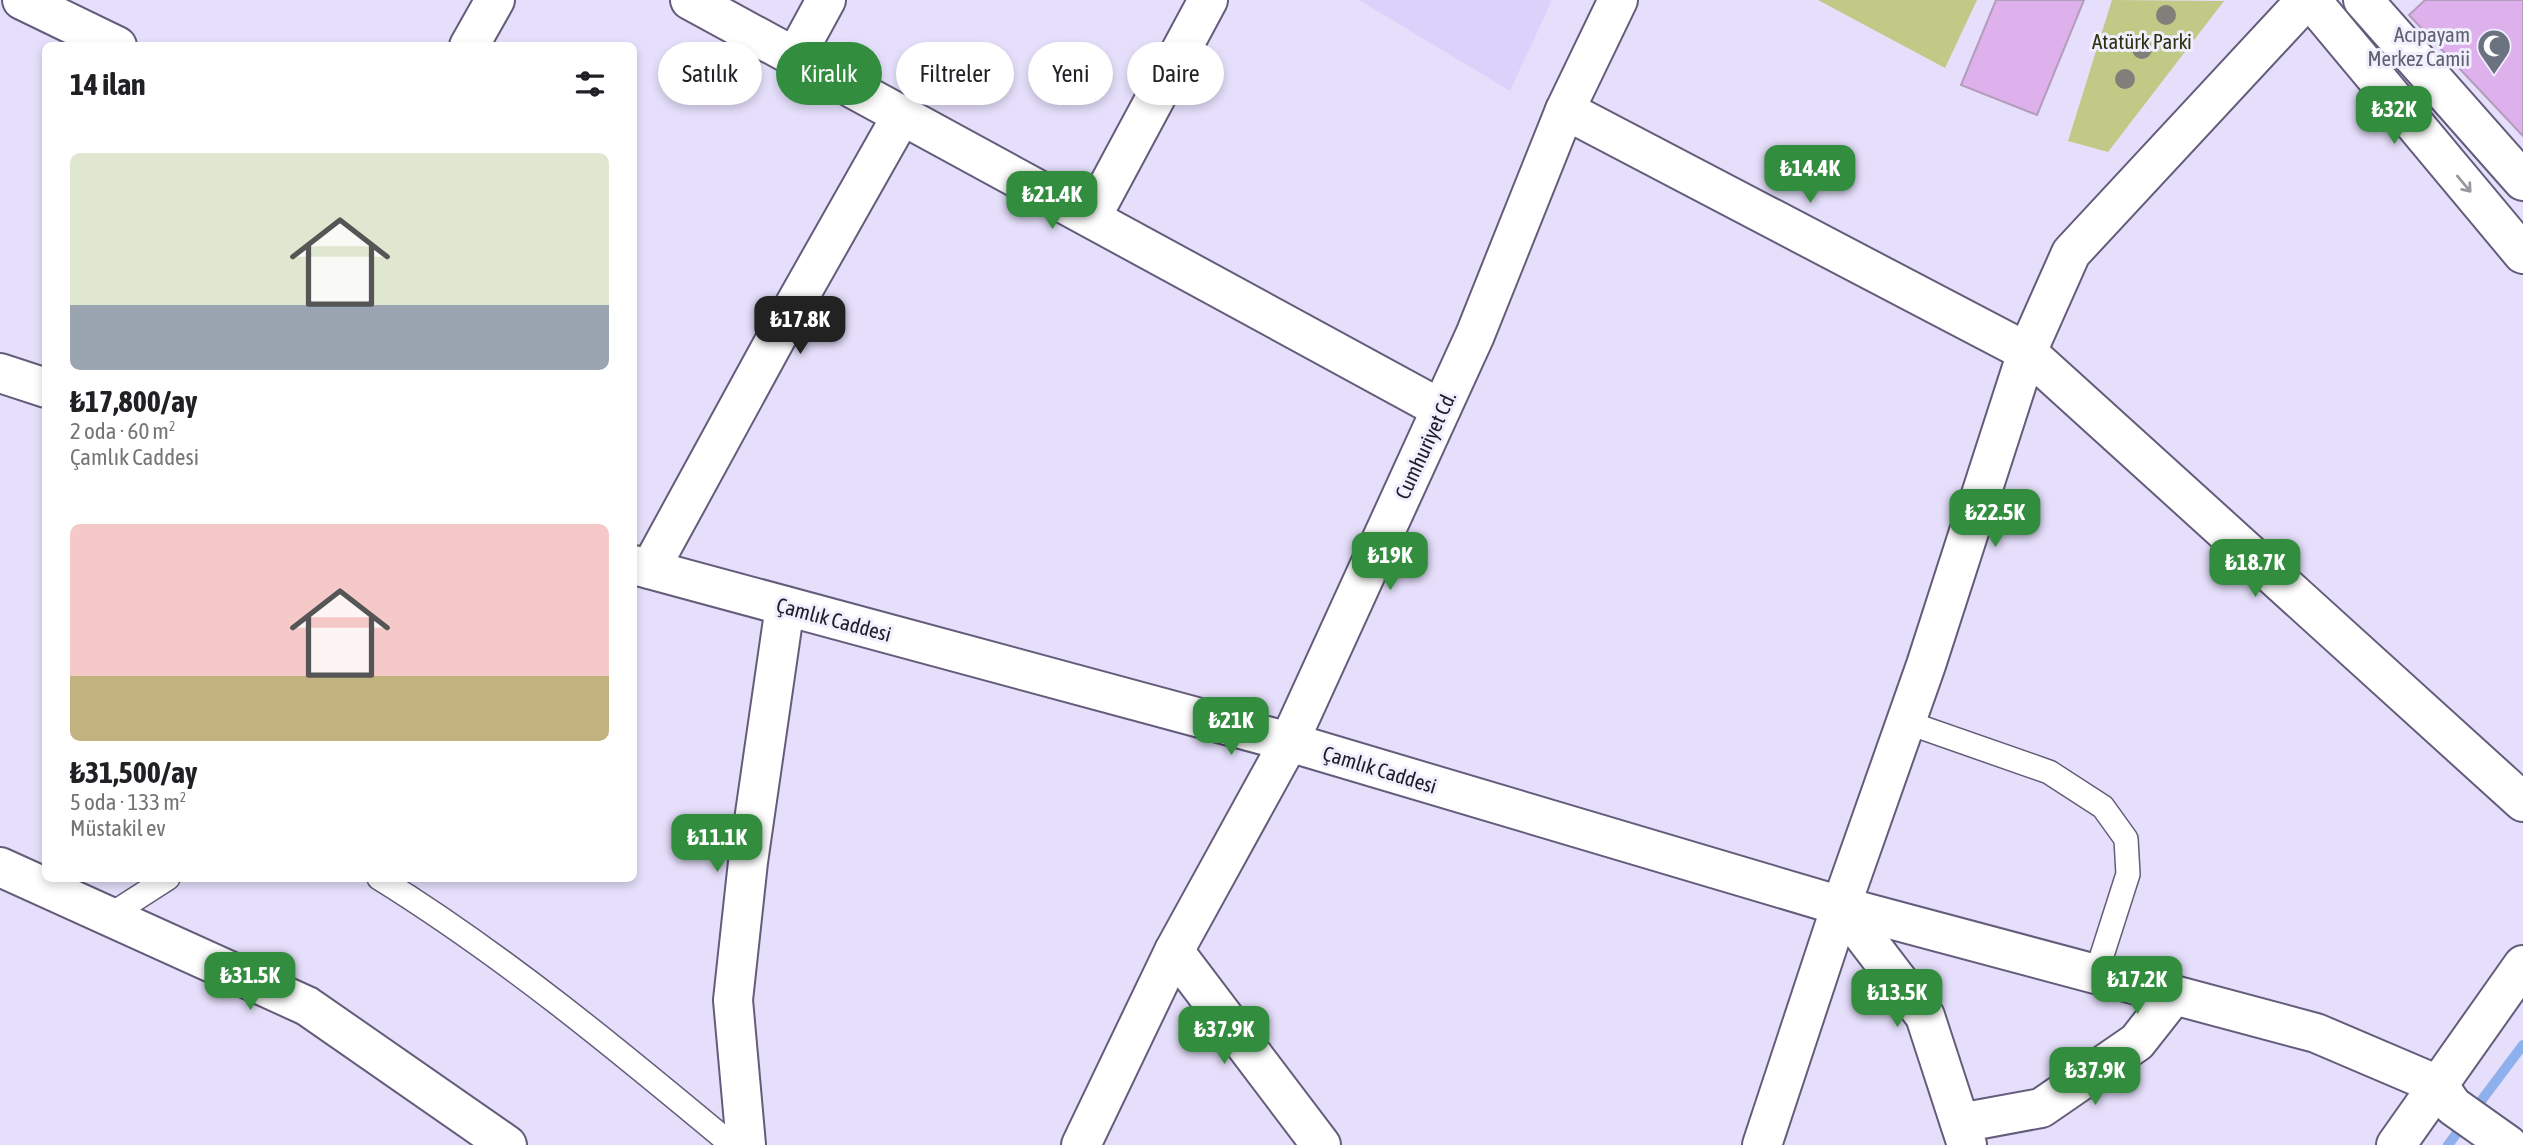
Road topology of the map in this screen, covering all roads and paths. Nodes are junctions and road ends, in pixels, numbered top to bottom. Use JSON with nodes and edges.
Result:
{"nodes":[{"id":1,"x":22,"y":0,"type":"edge"},
{"id":2,"x":495,"y":0,"type":"edge"},
{"id":3,"x":691,"y":0,"type":"edge"},
{"id":4,"x":826,"y":0,"type":"edge"},
{"id":5,"x":1208,"y":0,"type":"edge"},
{"id":6,"x":1618,"y":0,"type":"edge"},
{"id":7,"x":2308,"y":0,"type":"edge"},
{"id":8,"x":2363,"y":0,"type":"edge"},
{"id":9,"x":109,"y":42,"type":"edge"},
{"id":10,"x":471,"y":42,"type":"edge"},
{"id":11,"x":803,"y":42,"type":"edge"},
{"id":12,"x":776,"y":47,"type":"edge"},
{"id":13,"x":882,"y":104,"type":"edge"},
{"id":14,"x":1565,"y":110,"type":"junction"},
{"id":15,"x":902,"y":115,"type":"junction"},
{"id":16,"x":2523,"y":181,"type":"edge"},
{"id":17,"x":1091,"y":218,"type":"junction"},
{"id":18,"x":2523,"y":254,"type":"edge"},
{"id":19,"x":2027,"y":352,"type":"junction"},
{"id":20,"x":0,"y":373,"type":"edge"},
{"id":21,"x":42,"y":387,"type":"edge"},
{"id":22,"x":1441,"y":410,"type":"junction"},
{"id":23,"x":642,"y":567,"type":"edge"},
{"id":24,"x":785,"y":606,"type":"junction"},
{"id":25,"x":1906,"y":722,"type":"junction"},
{"id":26,"x":1289,"y":742,"type":"junction"},
{"id":27,"x":2523,"y":802,"type":"edge"},
{"id":28,"x":0,"y":867,"type":"edge"},
{"id":29,"x":163,"y":882,"type":"edge"},
{"id":30,"x":386,"y":882,"type":"edge"},
{"id":31,"x":1841,"y":906,"type":"junction"},
{"id":32,"x":109,"y":916,"type":"junction"},
{"id":33,"x":1174,"y":951,"type":"junction"},
{"id":34,"x":2523,"y":965,"type":"edge"},
{"id":35,"x":2096,"y":974,"type":"junction"},
{"id":36,"x":2174,"y":995,"type":"junction"},
{"id":37,"x":2445,"y":1096,"type":"junction"},
{"id":38,"x":1963,"y":1134,"type":"edge"},
{"id":39,"x":2511,"y":1137,"type":"edge"},
{"id":40,"x":507,"y":1145,"type":"edge"},
{"id":41,"x":732,"y":1145,"type":"edge"},
{"id":42,"x":746,"y":1145,"type":"edge"},
{"id":43,"x":1082,"y":1145,"type":"edge"},
{"id":44,"x":1321,"y":1145,"type":"edge"},
{"id":45,"x":1762,"y":1145,"type":"edge"},
{"id":46,"x":2396,"y":1145,"type":"edge"}],
"edges":[{"from":1,"to":9,"type":"street"},
{"from":2,"to":10,"type":"street"},
{"from":3,"to":12,"type":"street"},
{"from":4,"to":11,"type":"street"},
{"from":5,"to":17,"type":"street"},
{"from":6,"to":14,"type":"street","name":"Cumhuriyet Cd."},
{"from":7,"to":18,"type":"street","one_way":true},
{"from":7,"to":19,"type":"street"},
{"from":8,"to":16,"type":"street"},
{"from":13,"to":15,"type":"street"},
{"from":14,"to":19,"type":"street"},
{"from":14,"to":22,"type":"street","name":"Cumhuriyet Cd."},
{"from":15,"to":17,"type":"street"},
{"from":15,"to":23,"type":"street"},
{"from":17,"to":22,"type":"street"},
{"from":19,"to":25,"type":"street"},
{"from":19,"to":27,"type":"street"},
{"from":20,"to":21,"type":"street"},
{"from":22,"to":26,"type":"street","name":"Cumhuriyet Cd."},
{"from":23,"to":24,"type":"street","name":"Çamlık Caddesi"},
{"from":24,"to":26,"type":"street","name":"Çamlık Caddesi"},
{"from":24,"to":42,"type":"street"},
{"from":25,"to":31,"type":"street"},
{"from":25,"to":35,"type":"lane"},
{"from":26,"to":31,"type":"street","name":"Çamlık Caddesi"},
{"from":26,"to":33,"type":"street","name":"Cumhuriyet Cd."},
{"from":28,"to":32,"type":"street"},
{"from":29,"to":32,"type":"lane"},
{"from":30,"to":41,"type":"lane"},
{"from":31,"to":35,"type":"street","name":"Çamlık Caddesi"},
{"from":31,"to":38,"type":"street"},
{"from":31,"to":45,"type":"street"},
{"from":32,"to":40,"type":"street"},
{"from":33,"to":43,"type":"street","name":"Cumhuriyet Cd."},
{"from":33,"to":44,"type":"street"},
{"from":34,"to":37,"type":"street"},
{"from":35,"to":36,"type":"street","name":"Çamlık Caddesi"},
{"from":36,"to":37,"type":"street","name":"Çamlık Caddesi"},
{"from":36,"to":38,"type":"street"},
{"from":37,"to":39,"type":"street","name":"Çamlık Caddesi"},
{"from":37,"to":46,"type":"street"}]}
